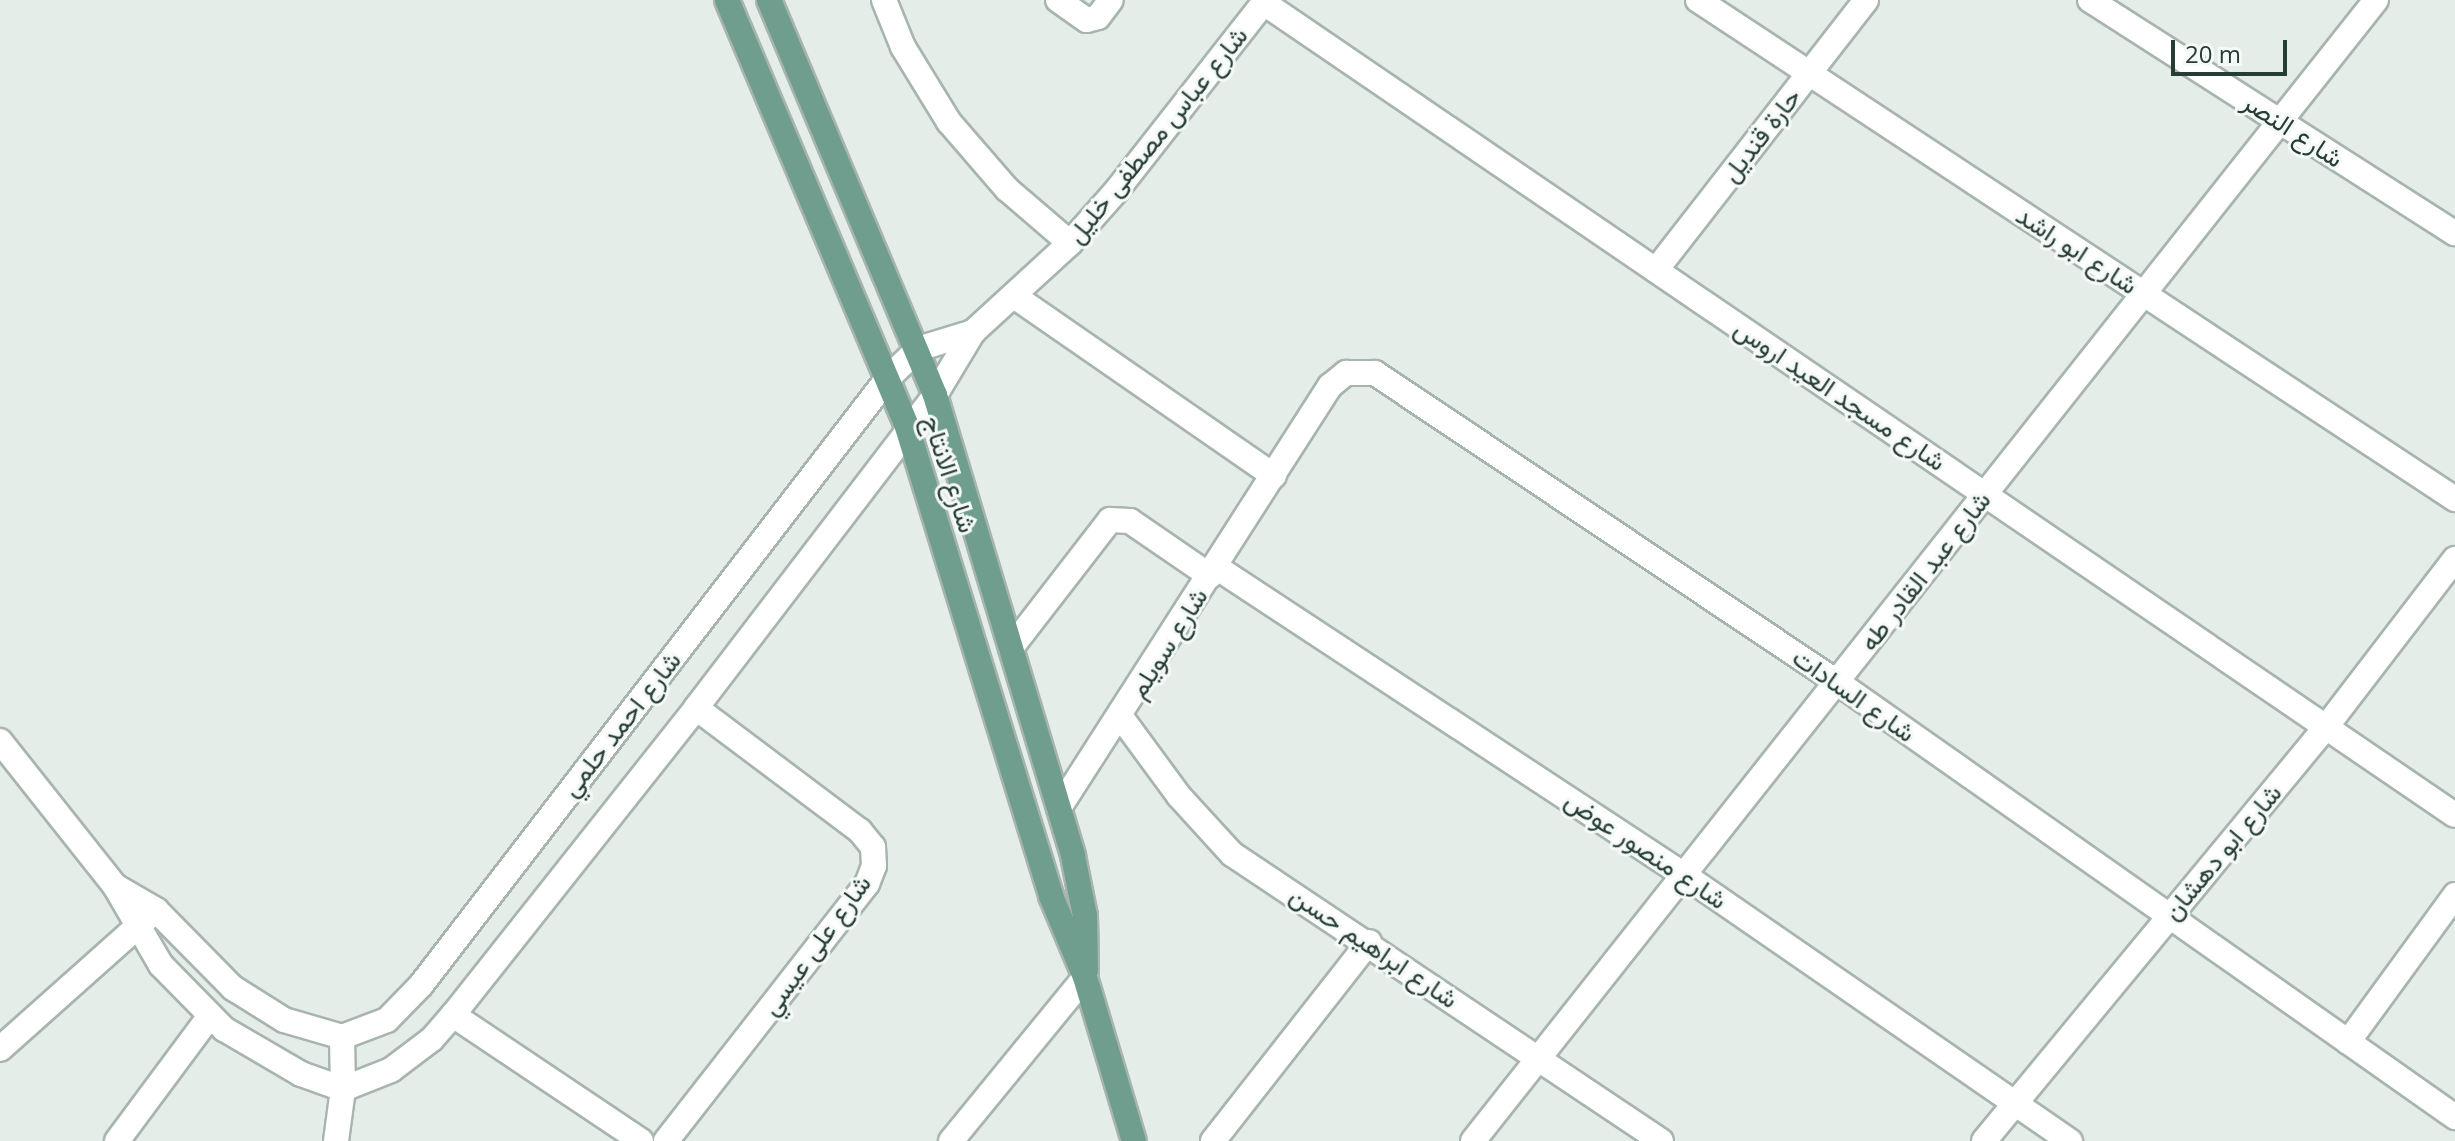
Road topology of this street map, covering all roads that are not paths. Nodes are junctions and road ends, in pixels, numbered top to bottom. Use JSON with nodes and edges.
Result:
{"nodes":[{"id":1,"x":727,"y":0,"type":"edge"},
{"id":2,"x":769,"y":0,"type":"edge"},
{"id":3,"x":884,"y":0,"type":"edge"},
{"id":4,"x":1058,"y":0,"type":"edge"},
{"id":5,"x":1111,"y":0,"type":"edge"},
{"id":6,"x":1698,"y":0,"type":"edge"},
{"id":7,"x":1866,"y":0,"type":"edge"},
{"id":8,"x":2090,"y":0,"type":"edge"},
{"id":9,"x":2376,"y":0,"type":"edge"},
{"id":10,"x":1265,"y":2,"type":"edge"},
{"id":11,"x":1809,"y":73,"type":"junction"},
{"id":12,"x":2280,"y":121,"type":"junction"},
{"id":13,"x":2455,"y":233,"type":"edge"},
{"id":14,"x":1070,"y":243,"type":"junction"},
{"id":15,"x":1656,"y":270,"type":"junction"},
{"id":16,"x":2142,"y":293,"type":"junction"},
{"id":17,"x":1014,"y":296,"type":"junction"},
{"id":18,"x":973,"y":332,"type":"junction"},
{"id":19,"x":918,"y":349,"type":"junction"},
{"id":20,"x":888,"y":378,"type":"junction"},
{"id":21,"x":935,"y":395,"type":"junction"},
{"id":22,"x":907,"y":427,"type":"junction"},
{"id":23,"x":1274,"y":476,"type":"junction"},
{"id":24,"x":1986,"y":495,"type":"junction"},
{"id":25,"x":2455,"y":499,"type":"edge"},
{"id":26,"x":2455,"y":559,"type":"edge"},
{"id":27,"x":1213,"y":572,"type":"junction"},
{"id":28,"x":1011,"y":648,"type":"junction"},
{"id":29,"x":1837,"y":682,"type":"junction"},
{"id":30,"x":696,"y":708,"type":"junction"},
{"id":31,"x":1121,"y":717,"type":"junction"},
{"id":32,"x":2326,"y":727,"type":"junction"},
{"id":33,"x":0,"y":741,"type":"edge"},
{"id":34,"x":1059,"y":808,"type":"junction"},
{"id":35,"x":2455,"y":815,"type":"edge"},
{"id":36,"x":1684,"y":875,"type":"junction"},
{"id":37,"x":115,"y":886,"type":"junction"},
{"id":38,"x":2455,"y":895,"type":"edge"},
{"id":39,"x":156,"y":910,"type":"junction"},
{"id":40,"x":2169,"y":914,"type":"junction"},
{"id":41,"x":136,"y":928,"type":"junction"},
{"id":42,"x":1369,"y":942,"type":"junction"},
{"id":43,"x":1085,"y":977,"type":"junction"},
{"id":44,"x":453,"y":1015,"type":"junction"},
{"id":45,"x":210,"y":1016,"type":"junction"},
{"id":46,"x":342,"y":1037,"type":"junction"},
{"id":47,"x":2348,"y":1042,"type":"junction"},
{"id":48,"x":0,"y":1049,"type":"edge"},
{"id":49,"x":1538,"y":1059,"type":"junction"},
{"id":50,"x":343,"y":1089,"type":"junction"},
{"id":51,"x":2016,"y":1102,"type":"junction"},
{"id":52,"x":2455,"y":1117,"type":"edge"},
{"id":53,"x":117,"y":1141,"type":"edge"},
{"id":54,"x":336,"y":1141,"type":"edge"},
{"id":55,"x":641,"y":1141,"type":"edge"},
{"id":56,"x":666,"y":1141,"type":"edge"},
{"id":57,"x":951,"y":1141,"type":"edge"},
{"id":58,"x":1134,"y":1141,"type":"edge"},
{"id":59,"x":1213,"y":1141,"type":"edge"},
{"id":60,"x":1473,"y":1141,"type":"edge"},
{"id":61,"x":1661,"y":1141,"type":"edge"},
{"id":62,"x":1984,"y":1141,"type":"edge"},
{"id":63,"x":2070,"y":1141,"type":"edge"}],
"edges":[{"from":1,"to":20,"type":"main road","name":"شارع الانتاج"},
{"from":2,"to":19,"type":"main road","name":"شارع الانتاج"},
{"from":3,"to":14,"type":"street"},
{"from":4,"to":5,"type":"street"},
{"from":6,"to":11,"type":"street","name":"شارع ابو راشد"},
{"from":7,"to":11,"type":"street","name":"حارة قنديل"},
{"from":8,"to":12,"type":"street","name":"شارع النصر"},
{"from":9,"to":12,"type":"street","name":"شارع عبد القادر طه"},
{"from":10,"to":14,"type":"street","name":"شارع عباس مصطفى خليل"},
{"from":10,"to":15,"type":"street","name":"شارع مسجد العيد اروس"},
{"from":11,"to":15,"type":"street","name":"حارة قنديل"},
{"from":11,"to":16,"type":"street","name":"شارع ابو راشد"},
{"from":12,"to":13,"type":"street","name":"شارع النصر"},
{"from":12,"to":16,"type":"street","name":"شارع عبد القادر طه"},
{"from":14,"to":17,"type":"street","name":"شارع عباس مصطفى خليل"},
{"from":15,"to":24,"type":"street","name":"شارع مسجد العيد اروس"},
{"from":16,"to":24,"type":"street","name":"شارع عبد القادر طه"},
{"from":16,"to":25,"type":"street","name":"شارع ابو راشد"},
{"from":17,"to":18,"type":"street","name":"شارع عباس مصطفى خليل"},
{"from":17,"to":23,"type":"street"},
{"from":18,"to":19,"type":"street","name":"شارع عباس مصطفى خليل"},
{"from":18,"to":21,"type":"street","name":"شارع عباس مصطفى خليل"},
{"from":19,"to":20,"type":"street","name":"شارع احمد حلمي"},
{"from":19,"to":21,"type":"main road","name":"شارع الانتاج"},
{"from":20,"to":22,"type":"main road","name":"شارع الانتاج"},
{"from":20,"to":46,"type":"street","name":"شارع احمد حلمي"},
{"from":21,"to":22,"type":"street","name":"شارع احمد حلمي"},
{"from":21,"to":28,"type":"main road","name":"شارع الانتاج"},
{"from":22,"to":30,"type":"street","name":"شارع احمد حلمي"},
{"from":22,"to":43,"type":"main road","name":"شارع الانتاج"},
{"from":23,"to":27,"type":"street","name":"شارع سويلم"},
{"from":23,"to":29,"type":"street","name":"شارع السادات"},
{"from":24,"to":29,"type":"street","name":"شارع عبد القادر طه"},
{"from":24,"to":32,"type":"street","name":"شارع مسجد العيد اروس"},
{"from":26,"to":32,"type":"street","name":"شارع ابو دهشان"},
{"from":27,"to":28,"type":"street","name":"شارع منصور عوض"},
{"from":27,"to":31,"type":"street","name":"شارع سويلم"},
{"from":27,"to":36,"type":"street","name":"شارع منصور عوض"},
{"from":28,"to":34,"type":"main road","name":"شارع الانتاج"},
{"from":29,"to":36,"type":"street","name":"شارع عبد القادر طه"},
{"from":29,"to":40,"type":"street","name":"شارع السادات"},
{"from":30,"to":44,"type":"street","name":"شارع احمد حلمي"},
{"from":30,"to":56,"type":"street","name":"شارع على عيسي"},
{"from":31,"to":34,"type":"street","name":"شارع سويلم"},
{"from":31,"to":42,"type":"street","name":"شارع ابراهيم حسن"},
{"from":32,"to":35,"type":"street","name":"شارع مسجد العيد اروس"},
{"from":32,"to":40,"type":"street","name":"شارع ابو دهشان"},
{"from":33,"to":37,"type":"street"},
{"from":34,"to":43,"type":"main road","name":"شارع الانتاج"},
{"from":36,"to":49,"type":"street","name":"شارع عبد القادر طه"},
{"from":36,"to":51,"type":"street","name":"شارع منصور عوض"},
{"from":37,"to":39,"type":"street"},
{"from":37,"to":41,"type":"street"},
{"from":38,"to":47,"type":"street"},
{"from":39,"to":41,"type":"street"},
{"from":39,"to":46,"type":"street"},
{"from":40,"to":47,"type":"street","name":"شارع السادات"},
{"from":40,"to":51,"type":"street","name":"شارع ابو دهشان"},
{"from":41,"to":45,"type":"street"},
{"from":41,"to":48,"type":"street"},
{"from":42,"to":49,"type":"street","name":"شارع ابراهيم حسن"},
{"from":42,"to":59,"type":"street"},
{"from":43,"to":57,"type":"street"},
{"from":43,"to":58,"type":"main road","name":"شارع الانتاج"},
{"from":44,"to":50,"type":"street","name":"شارع احمد حلمي"},
{"from":44,"to":55,"type":"street"},
{"from":45,"to":50,"type":"street"},
{"from":45,"to":53,"type":"street"},
{"from":46,"to":50,"type":"street"},
{"from":47,"to":52,"type":"street","name":"شارع السادات"},
{"from":49,"to":60,"type":"street","name":"شارع عبد القادر طه"},
{"from":49,"to":61,"type":"street","name":"شارع ابراهيم حسن"},
{"from":50,"to":54,"type":"street"},
{"from":51,"to":62,"type":"street","name":"شارع ابو دهشان"},
{"from":51,"to":63,"type":"street","name":"شارع منصور عوض"}]}
